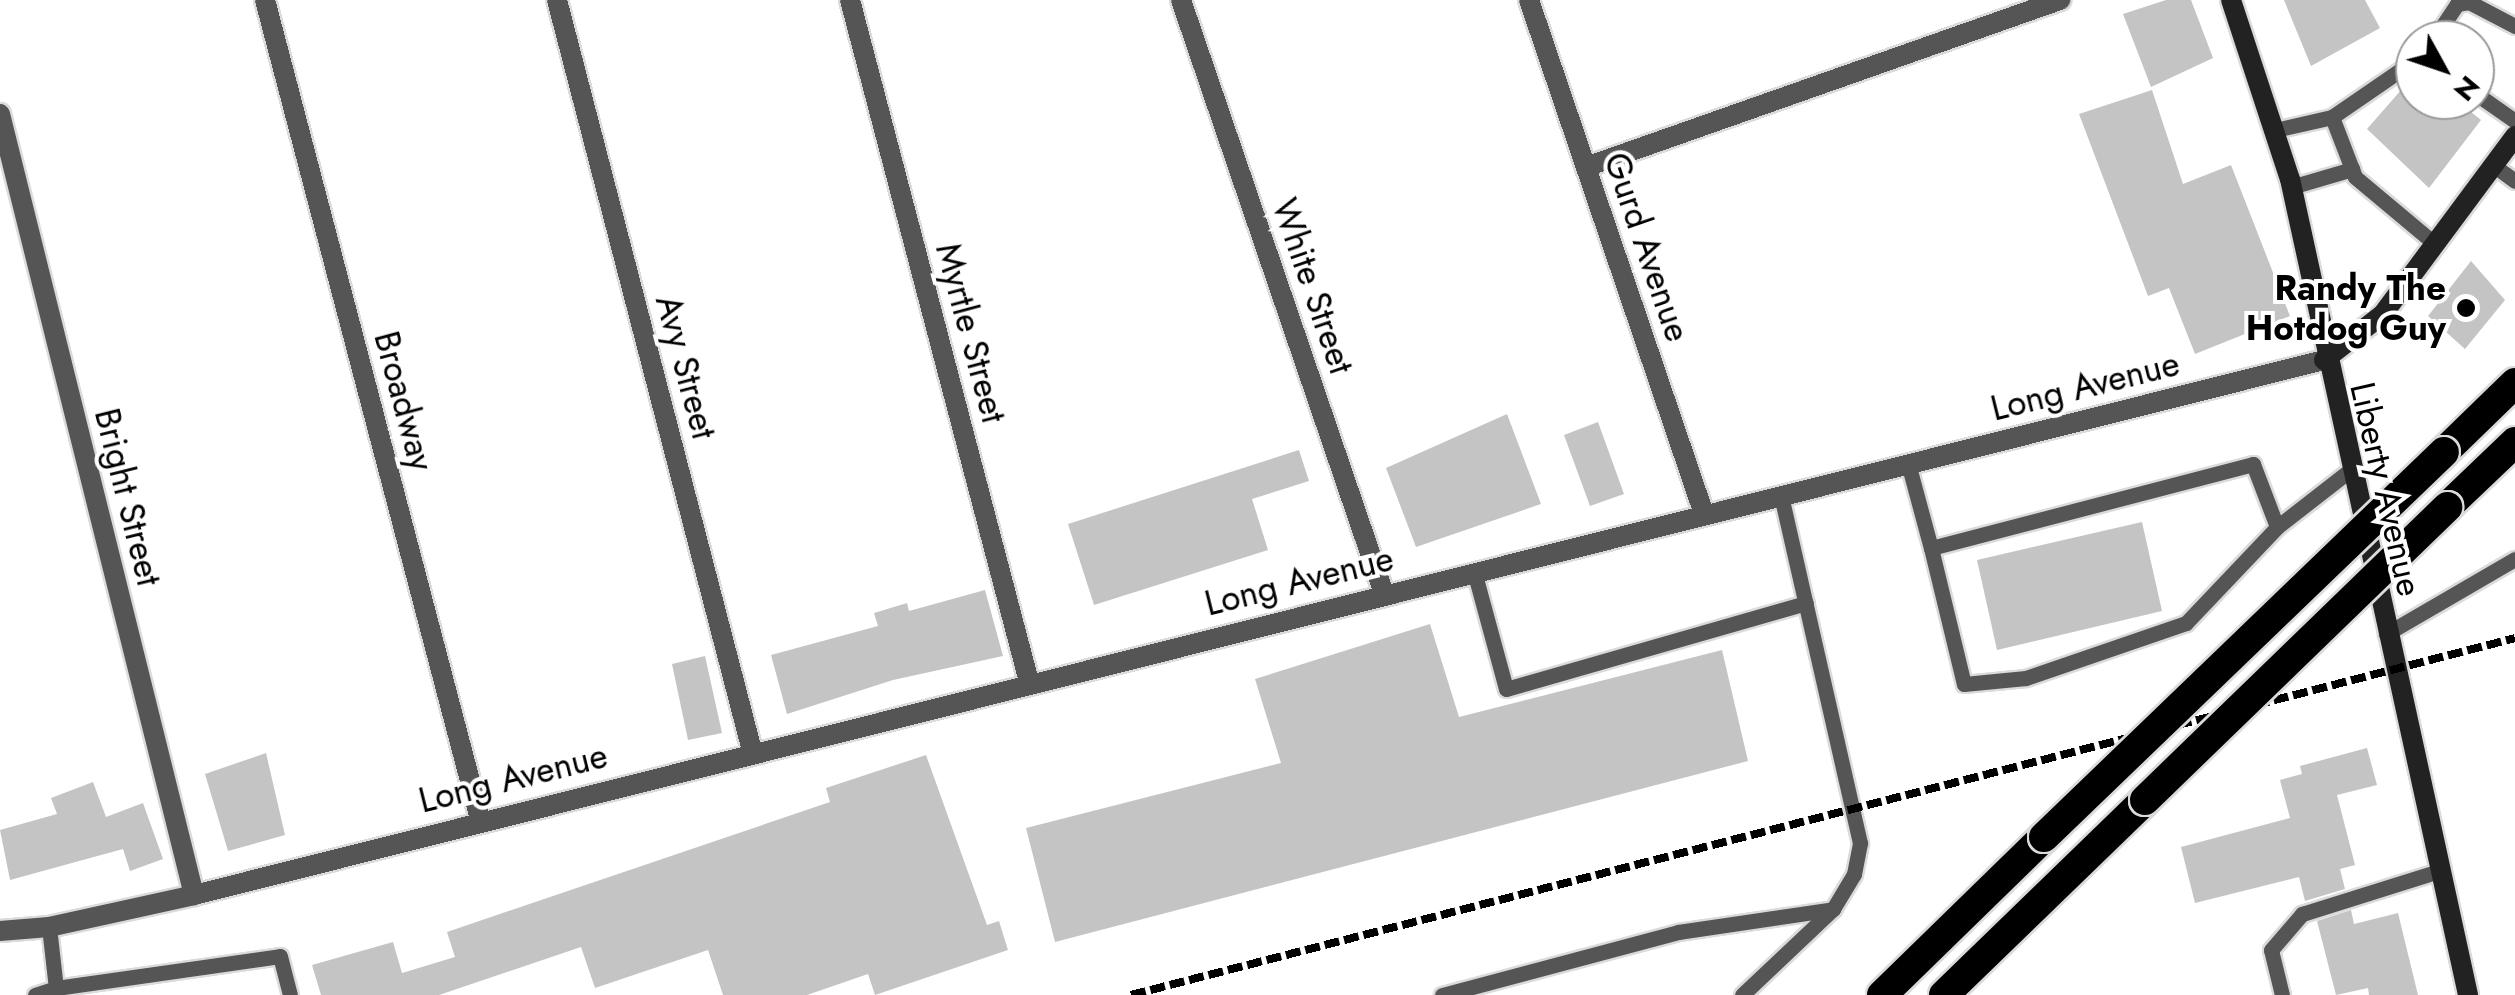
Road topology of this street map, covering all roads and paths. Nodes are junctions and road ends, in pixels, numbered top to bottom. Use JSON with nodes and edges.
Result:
{"nodes":[{"id":1,"x":265,"y":0,"type":"edge"},
{"id":2,"x":557,"y":0,"type":"edge"},
{"id":3,"x":850,"y":0,"type":"edge"},
{"id":4,"x":1182,"y":0,"type":"edge"},
{"id":5,"x":1529,"y":0,"type":"edge"},
{"id":6,"x":2060,"y":0,"type":"edge"},
{"id":7,"x":2231,"y":0,"type":"edge"},
{"id":8,"x":2446,"y":20,"type":"edge"},
{"id":9,"x":2515,"y":26,"type":"edge"},
{"id":10,"x":2395,"y":74,"type":"edge"},
{"id":11,"x":0,"y":114,"type":"edge"},
{"id":12,"x":2332,"y":117,"type":"junction"},
{"id":13,"x":2276,"y":130,"type":"junction"},
{"id":14,"x":2515,"y":136,"type":"edge"},
{"id":15,"x":2493,"y":165,"type":"junction"},
{"id":16,"x":1586,"y":167,"type":"junction"},
{"id":17,"x":2352,"y":169,"type":"junction"},
{"id":18,"x":2515,"y":181,"type":"edge"},
{"id":19,"x":2291,"y":187,"type":"junction"},
{"id":20,"x":2435,"y":244,"type":"junction"},
{"id":21,"x":2324,"y":360,"type":"junction"},
{"id":22,"x":2515,"y":382,"type":"edge"},
{"id":23,"x":2515,"y":442,"type":"edge"},
{"id":24,"x":1908,"y":463,"type":"junction"},
{"id":25,"x":2349,"y":470,"type":"junction"},
{"id":26,"x":1782,"y":495,"type":"junction"},
{"id":27,"x":1704,"y":514,"type":"junction"},
{"id":28,"x":2277,"y":526,"type":"junction"},
{"id":29,"x":1931,"y":548,"type":"junction"},
{"id":30,"x":2515,"y":559,"type":"edge"},
{"id":31,"x":1474,"y":572,"type":"junction"},
{"id":32,"x":1384,"y":594,"type":"junction"},
{"id":33,"x":1806,"y":603,"type":"junction"},
{"id":34,"x":2386,"y":634,"type":"junction"},
{"id":35,"x":1029,"y":682,"type":"junction"},
{"id":36,"x":752,"y":751,"type":"junction"},
{"id":37,"x":480,"y":819,"type":"junction"},
{"id":38,"x":2439,"y":871,"type":"junction"},
{"id":39,"x":194,"y":895,"type":"junction"},
{"id":40,"x":1832,"y":909,"type":"junction"},
{"id":41,"x":49,"y":927,"type":"junction"},
{"id":42,"x":0,"y":931,"type":"edge"},
{"id":43,"x":56,"y":988,"type":"junction"},
{"id":44,"x":35,"y":995,"type":"edge"},
{"id":45,"x":290,"y":995,"type":"edge"},
{"id":46,"x":1442,"y":995,"type":"edge"},
{"id":47,"x":1742,"y":995,"type":"edge"},
{"id":48,"x":1882,"y":995,"type":"edge"},
{"id":49,"x":1944,"y":995,"type":"edge"},
{"id":50,"x":2282,"y":995,"type":"edge"},
{"id":51,"x":2468,"y":995,"type":"edge"}],
"edges":[{"from":1,"to":37,"type":"street","name":"Broadway"},
{"from":2,"to":36,"type":"street","name":"Avy Street"},
{"from":3,"to":35,"type":"street","name":"Myrtle Street"},
{"from":4,"to":32,"type":"street","name":"White Street"},
{"from":5,"to":16,"type":"street","name":"Gurd Avenue"},
{"from":6,"to":16,"type":"street"},
{"from":7,"to":13,"type":"street","name":"Liberty Avenue"},
{"from":8,"to":9,"type":"lane"},
{"from":10,"to":12,"type":"lane"},
{"from":11,"to":39,"type":"street","name":"Bright Street"},
{"from":12,"to":13,"type":"lane"},
{"from":12,"to":17,"type":"lane"},
{"from":13,"to":19,"type":"street","name":"Liberty Avenue"},
{"from":14,"to":15,"type":"street","name":"Long Avenue"},
{"from":15,"to":18,"type":"lane"},
{"from":15,"to":20,"type":"street","name":"Long Avenue"},
{"from":16,"to":27,"type":"street","name":"Gurd Avenue"},
{"from":17,"to":19,"type":"lane"},
{"from":17,"to":20,"type":"lane"},
{"from":19,"to":21,"type":"street","name":"Liberty Avenue"},
{"from":20,"to":21,"type":"street","name":"Long Avenue"},
{"from":21,"to":24,"type":"street","name":"Long Avenue"},
{"from":21,"to":25,"type":"street","name":"Liberty Avenue"},
{"from":22,"to":48,"type":"highway","bridge":true},
{"from":23,"to":49,"type":"highway","bridge":true},
{"from":24,"to":26,"type":"street","name":"Long Avenue"},
{"from":24,"to":29,"type":"lane"},
{"from":25,"to":28,"type":"lane"},
{"from":25,"to":34,"type":"street","name":"Liberty Avenue"},
{"from":26,"to":27,"type":"street","name":"Long Avenue"},
{"from":26,"to":33,"type":"lane"},
{"from":27,"to":31,"type":"street","name":"Long Avenue"},
{"from":28,"to":29,"type":"lane"},
{"from":28,"to":29,"type":"lane"},
{"from":30,"to":34,"type":"lane"},
{"from":31,"to":32,"type":"street","name":"Long Avenue"},
{"from":31,"to":33,"type":"lane"},
{"from":32,"to":35,"type":"street","name":"Long Avenue"},
{"from":33,"to":40,"type":"lane"},
{"from":34,"to":38,"type":"street","name":"Liberty Avenue"},
{"from":35,"to":36,"type":"street","name":"Long Avenue"},
{"from":36,"to":37,"type":"street","name":"Long Avenue"},
{"from":37,"to":39,"type":"street","name":"Long Avenue"},
{"from":38,"to":50,"type":"lane"},
{"from":38,"to":51,"type":"street","name":"Liberty Avenue"},
{"from":39,"to":41,"type":"street","name":"Long Avenue"},
{"from":40,"to":46,"type":"lane"},
{"from":40,"to":47,"type":"lane"},
{"from":41,"to":42,"type":"street","name":"Long Avenue"},
{"from":41,"to":43,"type":"lane"},
{"from":43,"to":44,"type":"lane"},
{"from":43,"to":45,"type":"lane"}]}
